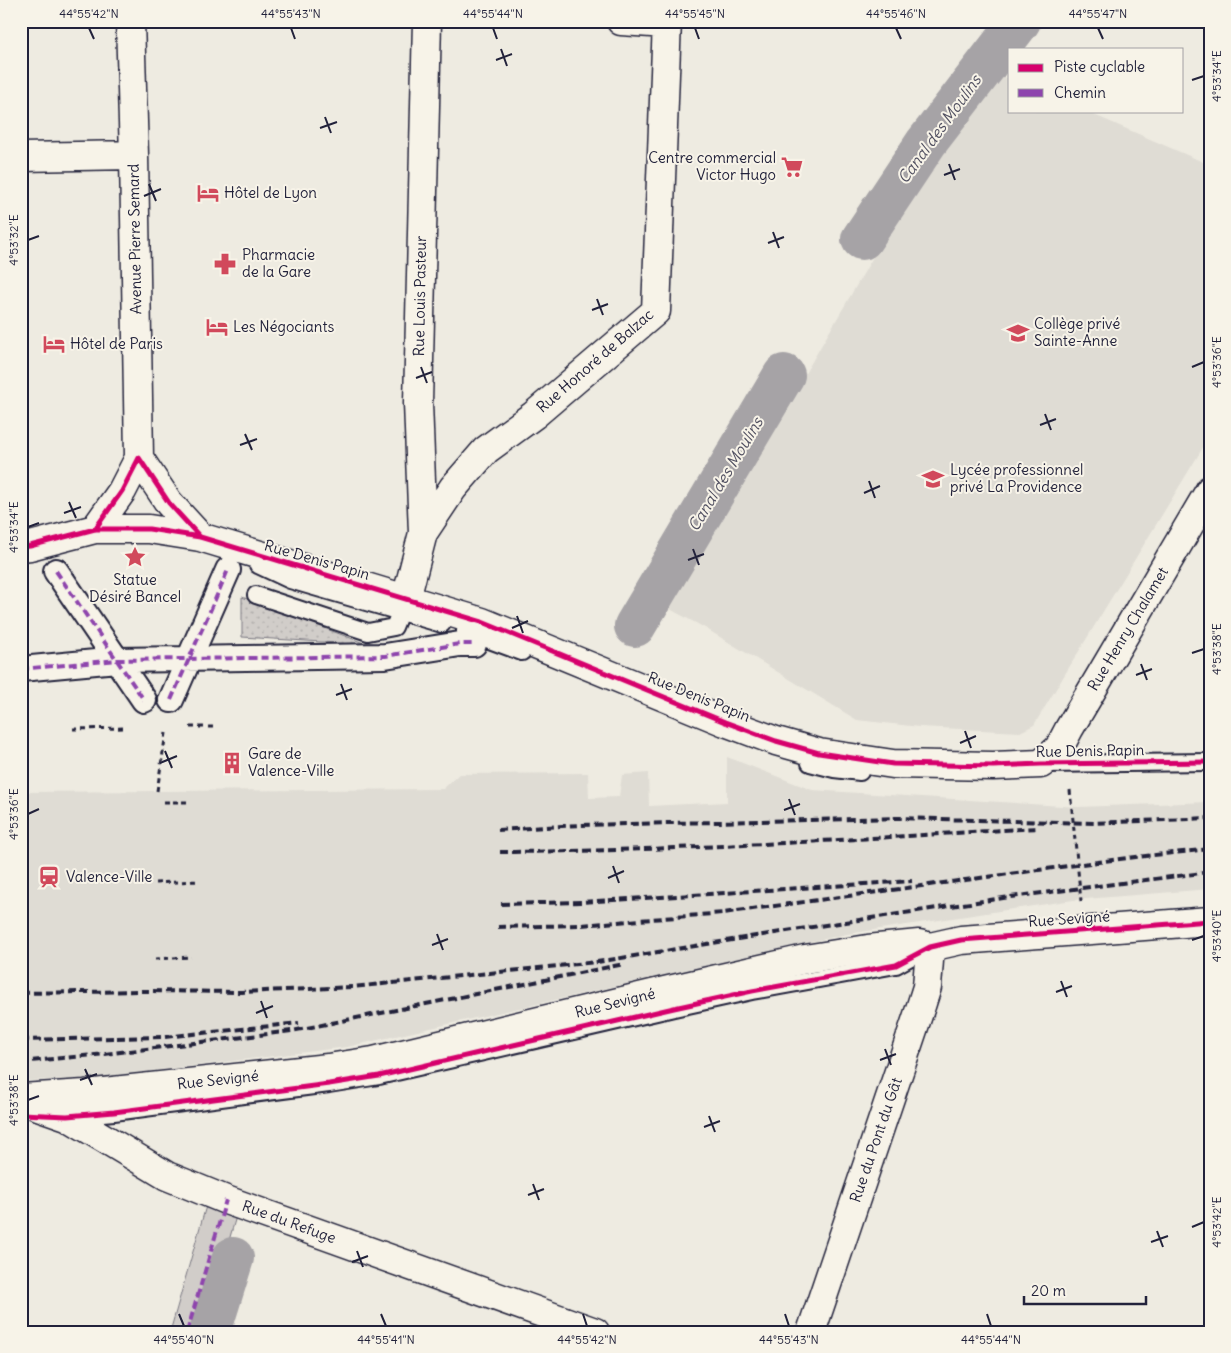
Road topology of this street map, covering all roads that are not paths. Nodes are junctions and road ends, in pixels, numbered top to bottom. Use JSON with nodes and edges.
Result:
{"nodes":[{"id":1,"x":130,"y":21,"type":"edge"},
{"id":2,"x":427,"y":21,"type":"edge"},
{"id":3,"x":621,"y":21,"type":"edge"},
{"id":4,"x":667,"y":23,"type":"edge"},
{"id":5,"x":134,"y":155,"type":"junction"},
{"id":6,"x":21,"y":157,"type":"edge"},
{"id":7,"x":139,"y":458,"type":"junction"},
{"id":8,"x":1210,"y":490,"type":"edge"},
{"id":9,"x":96,"y":529,"type":"junction"},
{"id":10,"x":423,"y":533,"type":"junction"},
{"id":11,"x":200,"y":537,"type":"junction"},
{"id":12,"x":24,"y":549,"type":"edge"},
{"id":13,"x":228,"y":570,"type":"dead end"},
{"id":14,"x":56,"y":571,"type":"dead end"},
{"id":15,"x":256,"y":595,"type":"dead end"},
{"id":16,"x":403,"y":605,"type":"junction"},
{"id":17,"x":474,"y":644,"type":"dead end"},
{"id":18,"x":190,"y":658,"type":"junction"},
{"id":19,"x":117,"y":660,"type":"junction"},
{"id":20,"x":21,"y":668,"type":"edge"},
{"id":21,"x":144,"y":700,"type":"dead end"},
{"id":22,"x":171,"y":700,"type":"road end"},
{"id":23,"x":1210,"y":762,"type":"edge"},
{"id":24,"x":1040,"y":764,"type":"junction"},
{"id":25,"x":1210,"y":921,"type":"edge"},
{"id":26,"x":930,"y":946,"type":"junction"},
{"id":27,"x":21,"y":1099,"type":"edge"},
{"id":28,"x":21,"y":1114,"type":"edge"},
{"id":29,"x":67,"y":1116,"type":"junction"},
{"id":30,"x":594,"y":1332,"type":"edge"},
{"id":31,"x":811,"y":1332,"type":"edge"}],
"edges":[{"from":1,"to":5,"type":"street","name":"Avenue Pierre Semard"},
{"from":2,"to":10,"type":"street","name":"Rue Louis Pasteur"},
{"from":3,"to":4,"type":"street"},
{"from":4,"to":10,"type":"street","name":"Rue Honoré de Balzac"},
{"from":5,"to":6,"type":"street"},
{"from":5,"to":7,"type":"street","name":"Avenue Pierre Semard"},
{"from":7,"to":9,"type":"street"},
{"from":7,"to":11,"type":"street","name":"Rue Denis Papin"},
{"from":8,"to":24,"type":"street","name":"Rue Henry Chalamet"},
{"from":9,"to":11,"type":"street","name":"Rue Denis Papin"},
{"from":9,"to":12,"type":"street","name":"Rue Denis Papin"},
{"from":10,"to":16,"type":"street","name":"Rue Louis Pasteur"},
{"from":11,"to":16,"type":"street","name":"Rue Denis Papin"},
{"from":13,"to":18,"type":"street"},
{"from":14,"to":19,"type":"street"},
{"from":15,"to":16,"type":"lane"},
{"from":16,"to":24,"type":"street","name":"Rue Denis Papin"},
{"from":17,"to":18,"type":"street"},
{"from":18,"to":19,"type":"street"},
{"from":18,"to":22,"type":"street"},
{"from":19,"to":20,"type":"street"},
{"from":19,"to":21,"type":"street"},
{"from":23,"to":24,"type":"lane","name":"Rue Denis Papin"},
{"from":25,"to":26,"type":"street","name":"Rue Sevigné"},
{"from":26,"to":27,"type":"street","name":"Rue Sevigné"},
{"from":26,"to":29,"type":"lane"},
{"from":26,"to":31,"type":"street","name":"Rue du Pont du Gât"},
{"from":27,"to":29,"type":"street","name":"Rue du Refuge"},
{"from":28,"to":29,"type":"lane"},
{"from":29,"to":30,"type":"street","name":"Rue du Refuge"}]}
